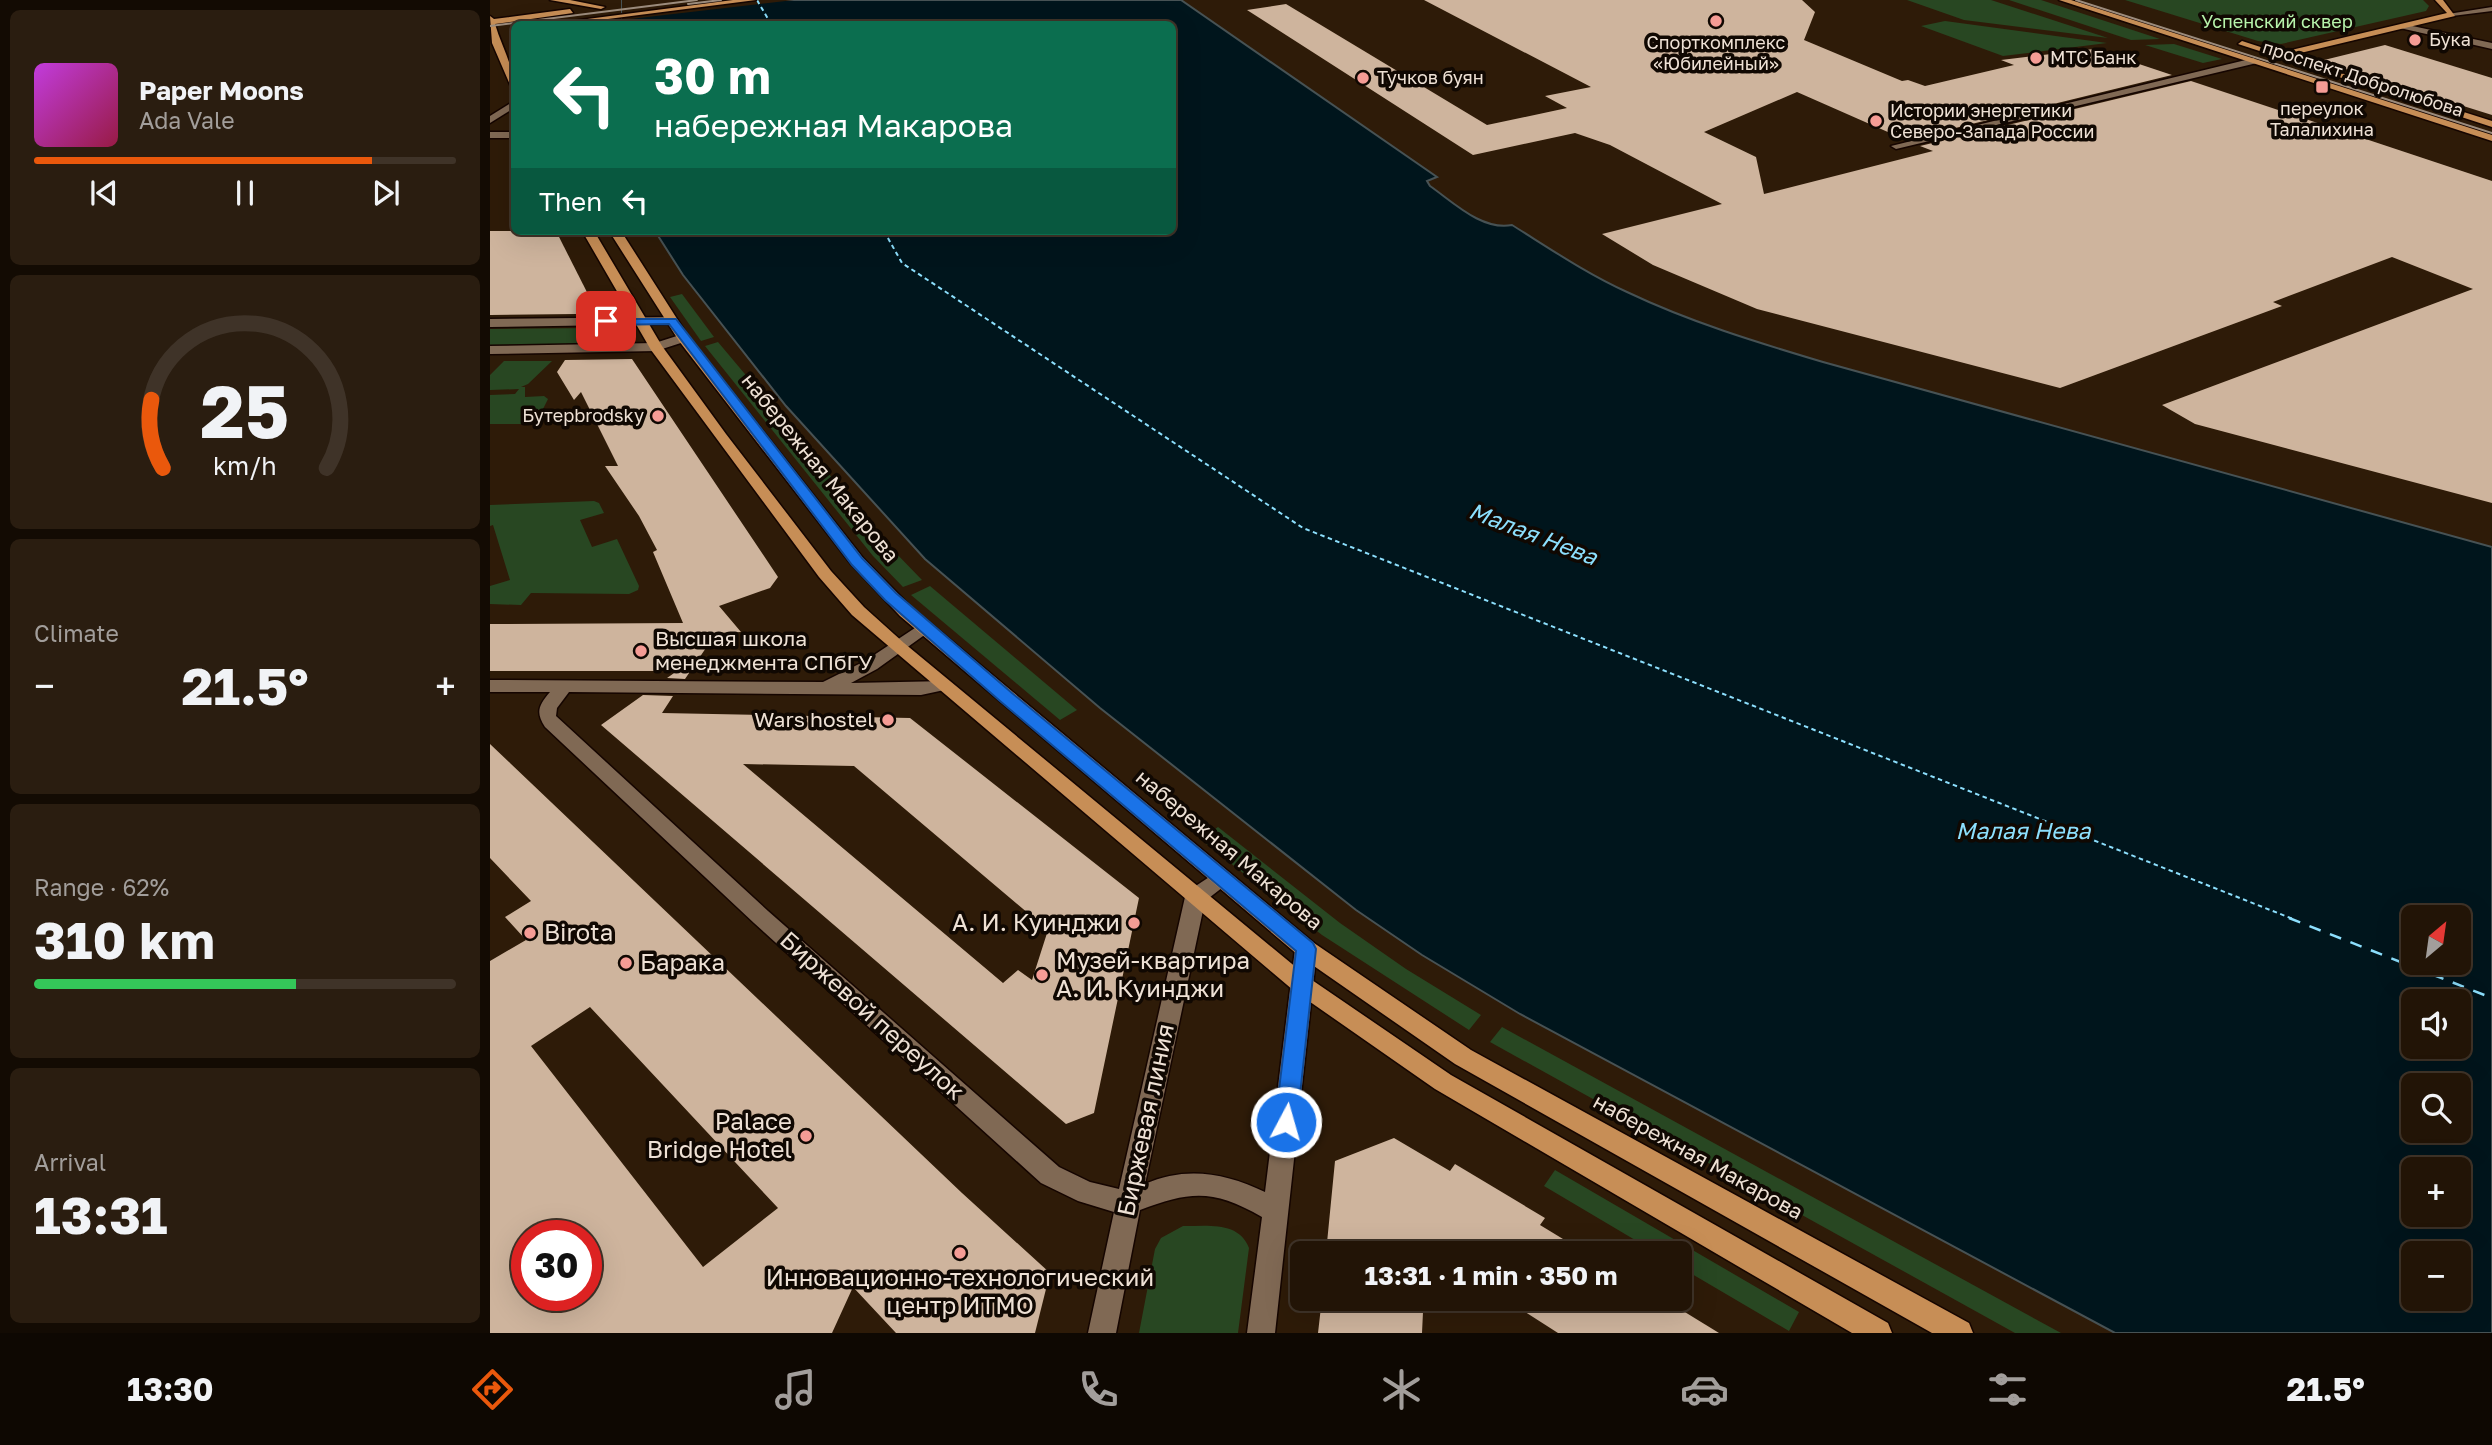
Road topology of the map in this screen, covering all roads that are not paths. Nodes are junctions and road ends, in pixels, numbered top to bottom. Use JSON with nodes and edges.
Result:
{"nodes":[{"id":1,"x":554,"y":0,"type":"edge"},
{"id":2,"x":752,"y":0,"type":"edge"},
{"id":3,"x":2063,"y":0,"type":"edge"},
{"id":4,"x":2439,"y":0,"type":"edge"},
{"id":5,"x":2492,"y":9,"type":"edge"},
{"id":6,"x":2452,"y":14,"type":"junction"},
{"id":7,"x":527,"y":16,"type":"edge"},
{"id":8,"x":602,"y":18,"type":"junction"},
{"id":9,"x":490,"y":20,"type":"edge"},
{"id":10,"x":578,"y":21,"type":"edge"},
{"id":11,"x":591,"y":21,"type":"edge"},
{"id":12,"x":2403,"y":26,"type":"junction"},
{"id":13,"x":504,"y":32,"type":"dead end"},
{"id":14,"x":492,"y":38,"type":"edge"},
{"id":15,"x":2227,"y":40,"type":"dead end"},
{"id":16,"x":2492,"y":46,"type":"edge"},
{"id":17,"x":2278,"y":56,"type":"junction"},
{"id":18,"x":2254,"y":61,"type":"junction"},
{"id":19,"x":511,"y":79,"type":"edge"},
{"id":20,"x":511,"y":106,"type":"edge"},
{"id":21,"x":490,"y":120,"type":"edge"},
{"id":22,"x":2492,"y":124,"type":"edge"},
{"id":23,"x":490,"y":135,"type":"edge"},
{"id":24,"x":511,"y":135,"type":"edge"},
{"id":25,"x":2492,"y":138,"type":"edge"},
{"id":26,"x":1896,"y":146,"type":"dead end"},
{"id":27,"x":590,"y":235,"type":"edge"},
{"id":28,"x":618,"y":235,"type":"edge"},
{"id":29,"x":640,"y":320,"type":"junction"},
{"id":30,"x":672,"y":321,"type":"junction"},
{"id":31,"x":490,"y":323,"type":"edge"},
{"id":32,"x":683,"y":338,"type":"junction"},
{"id":33,"x":656,"y":347,"type":"junction"},
{"id":34,"x":490,"y":350,"type":"edge"},
{"id":35,"x":924,"y":627,"type":"junction"},
{"id":36,"x":898,"y":647,"type":"junction"},
{"id":37,"x":943,"y":685,"type":"junction"},
{"id":38,"x":490,"y":686,"type":"edge"},
{"id":39,"x":565,"y":686,"type":"junction"},
{"id":40,"x":826,"y":688,"type":"junction"},
{"id":41,"x":1220,"y":878,"type":"junction"},
{"id":42,"x":1195,"y":897,"type":"junction"},
{"id":43,"x":1306,"y":949,"type":"junction"},
{"id":44,"x":1301,"y":984,"type":"junction"},
{"id":45,"x":1129,"y":1202,"type":"junction"},
{"id":46,"x":1276,"y":1211,"type":"junction"},
{"id":47,"x":1102,"y":1333,"type":"edge"},
{"id":48,"x":1261,"y":1333,"type":"edge"},
{"id":49,"x":1878,"y":1333,"type":"edge"},
{"id":50,"x":1959,"y":1333,"type":"edge"}],
"edges":[{"from":1,"to":7,"type":"main road"},
{"from":2,"to":8,"type":"main road"},
{"from":3,"to":18,"type":"main road","name":"проспект Добролюбова"},
{"from":4,"to":6,"type":"main road"},
{"from":5,"to":6,"type":"street"},
{"from":6,"to":12,"type":"main road"},
{"from":7,"to":9,"type":"main road"},
{"from":8,"to":10,"type":"main road"},
{"from":8,"to":11,"type":"main road"},
{"from":9,"to":14,"type":"main road"},
{"from":12,"to":16,"type":"street"},
{"from":12,"to":17,"type":"main road"},
{"from":13,"to":14,"type":"main road"},
{"from":14,"to":19,"type":"main road"},
{"from":15,"to":17,"type":"main road","name":"проспект Добролюбова"},
{"from":17,"to":18,"type":"main road"},
{"from":17,"to":22,"type":"main road","name":"проспект Добролюбова"},
{"from":18,"to":25,"type":"main road","name":"проспект Добролюбова"},
{"from":18,"to":26,"type":"street"},
{"from":20,"to":21,"type":"street"},
{"from":23,"to":24,"type":"street"},
{"from":27,"to":29,"type":"main road"},
{"from":28,"to":30,"type":"main road","name":"набережная Макарова"},
{"from":29,"to":30,"type":"street"},
{"from":29,"to":31,"type":"street"},
{"from":29,"to":33,"type":"main road"},
{"from":30,"to":32,"type":"main road","name":"набережная Макарова"},
{"from":32,"to":33,"type":"street"},
{"from":32,"to":35,"type":"main road","name":"набережная Макарова"},
{"from":33,"to":34,"type":"street"},
{"from":33,"to":36,"type":"main road"},
{"from":35,"to":36,"type":"street"},
{"from":35,"to":41,"type":"main road","name":"набережная Макарова"},
{"from":36,"to":37,"type":"main road"},
{"from":36,"to":40,"type":"street"},
{"from":37,"to":40,"type":"street"},
{"from":37,"to":42,"type":"main road"},
{"from":38,"to":39,"type":"street"},
{"from":39,"to":40,"type":"street"},
{"from":39,"to":45,"type":"street","name":"Биржевой переулок"},
{"from":41,"to":42,"type":"street"},
{"from":41,"to":43,"type":"main road","name":"набережная Макарова"},
{"from":42,"to":44,"type":"main road"},
{"from":42,"to":45,"type":"street","name":"Биржевая линия"},
{"from":43,"to":44,"type":"street"},
{"from":43,"to":50,"type":"main road","name":"набережная Макарова"},
{"from":44,"to":46,"type":"street"},
{"from":44,"to":49,"type":"main road"},
{"from":45,"to":46,"type":"street","name":"Биржевой переулок"},
{"from":45,"to":47,"type":"street","name":"Биржевая линия"},
{"from":46,"to":48,"type":"street"}]}
